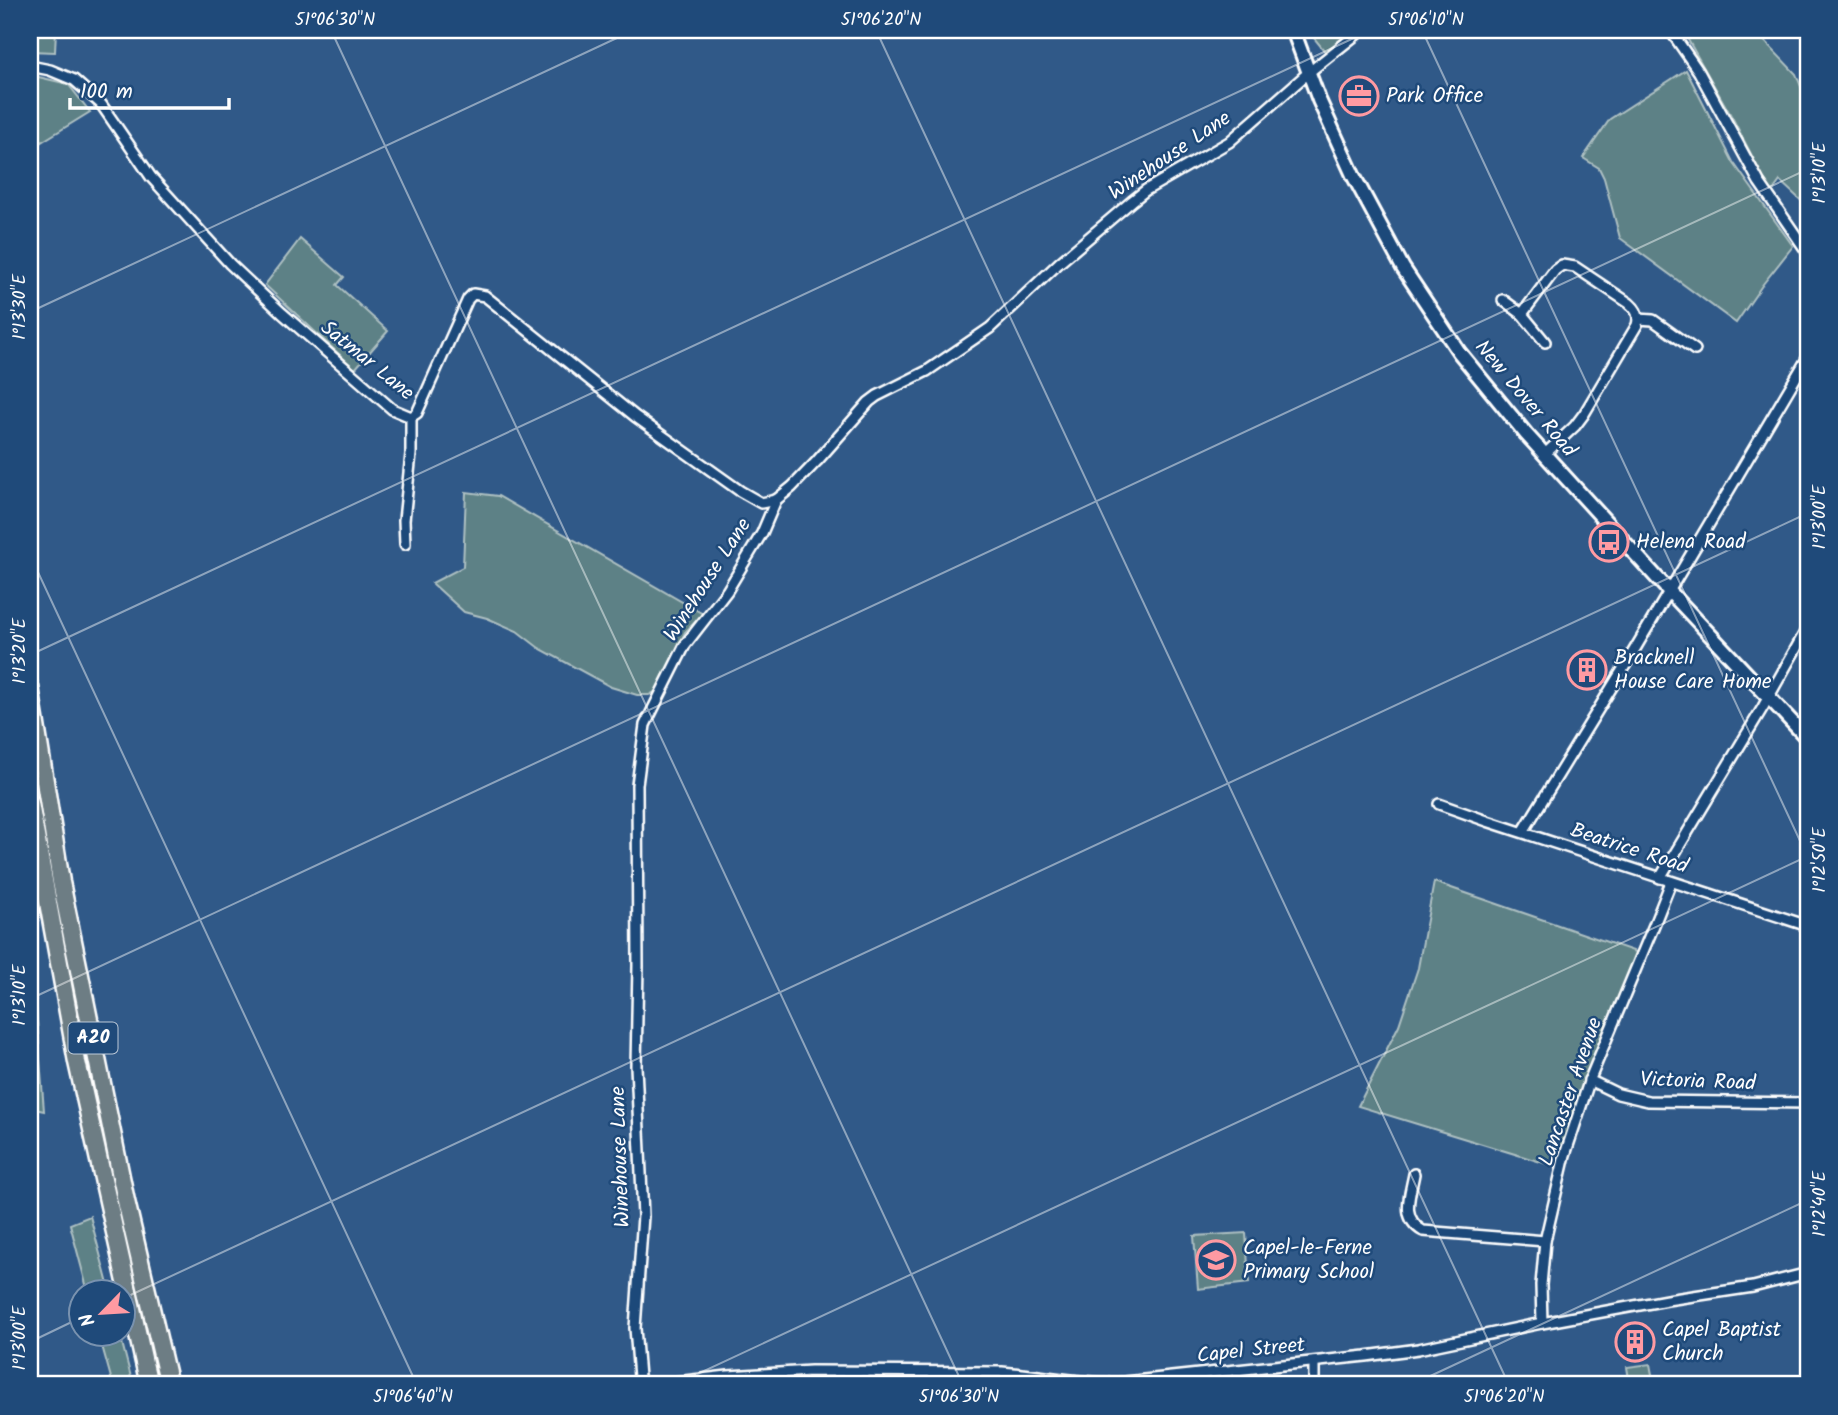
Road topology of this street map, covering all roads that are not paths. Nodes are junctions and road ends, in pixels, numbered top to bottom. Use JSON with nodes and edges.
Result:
{"nodes":[{"id":1,"x":1293,"y":30,"type":"edge"},
{"id":2,"x":1362,"y":30,"type":"edge"},
{"id":3,"x":1670,"y":30,"type":"edge"},
{"id":4,"x":30,"y":66,"type":"edge"},
{"id":5,"x":1308,"y":73,"type":"junction"},
{"id":6,"x":1808,"y":253,"type":"edge"},
{"id":7,"x":1503,"y":300,"type":"dead end"},
{"id":8,"x":1522,"y":314,"type":"junction"},
{"id":9,"x":1638,"y":319,"type":"junction"},
{"id":10,"x":1545,"y":342,"type":"dead end"},
{"id":11,"x":1695,"y":350,"type":"dead end"},
{"id":12,"x":1808,"y":358,"type":"edge"},
{"id":13,"x":411,"y":417,"type":"junction"},
{"id":14,"x":1545,"y":454,"type":"junction"},
{"id":15,"x":776,"y":500,"type":"junction"},
{"id":16,"x":405,"y":544,"type":"dead end"},
{"id":17,"x":1670,"y":591,"type":"junction"},
{"id":18,"x":1808,"y":626,"type":"edge"},
{"id":19,"x":30,"y":687,"type":"edge"},
{"id":20,"x":1768,"y":695,"type":"junction"},
{"id":21,"x":1808,"y":739,"type":"edge"},
{"id":22,"x":30,"y":803,"type":"edge"},
{"id":23,"x":1439,"y":804,"type":"dead end"},
{"id":24,"x":1523,"y":832,"type":"junction"},
{"id":25,"x":1660,"y":878,"type":"junction"},
{"id":26,"x":1671,"y":882,"type":"junction"},
{"id":27,"x":1808,"y":926,"type":"edge"},
{"id":28,"x":1590,"y":1080,"type":"junction"},
{"id":29,"x":1808,"y":1102,"type":"edge"},
{"id":30,"x":1414,"y":1174,"type":"dead end"},
{"id":31,"x":1545,"y":1241,"type":"junction"},
{"id":32,"x":1808,"y":1273,"type":"edge"},
{"id":33,"x":1542,"y":1323,"type":"junction"},
{"id":34,"x":1314,"y":1362,"type":"junction"},
{"id":35,"x":30,"y":1383,"type":"edge"},
{"id":36,"x":36,"y":1385,"type":"edge"},
{"id":37,"x":149,"y":1385,"type":"edge"},
{"id":38,"x":169,"y":1385,"type":"edge"},
{"id":39,"x":646,"y":1385,"type":"edge"},
{"id":40,"x":1314,"y":1385,"type":"edge"}],
"edges":[{"from":1,"to":5,"type":"main road","name":"New Dover Road"},
{"from":2,"to":5,"type":"street","name":"Winehouse Lane"},
{"from":3,"to":6,"type":"street"},
{"from":4,"to":13,"type":"street","name":"Satmar Lane"},
{"from":5,"to":14,"type":"main road","name":"New Dover Road"},
{"from":5,"to":15,"type":"street","name":"Winehouse Lane"},
{"from":7,"to":8,"type":"street"},
{"from":8,"to":9,"type":"street"},
{"from":8,"to":10,"type":"street"},
{"from":9,"to":11,"type":"street"},
{"from":9,"to":14,"type":"street"},
{"from":12,"to":17,"type":"street"},
{"from":13,"to":15,"type":"street","name":"Satmar Lane"},
{"from":13,"to":16,"type":"street"},
{"from":14,"to":17,"type":"main road","name":"New Dover Road"},
{"from":15,"to":39,"type":"street","name":"Winehouse Lane"},
{"from":17,"to":20,"type":"main road","name":"New Dover Road"},
{"from":17,"to":24,"type":"street"},
{"from":18,"to":20,"type":"street"},
{"from":19,"to":38,"type":"highway","number":"A20"},
{"from":20,"to":21,"type":"main road","name":"New Dover Road"},
{"from":20,"to":25,"type":"street"},
{"from":22,"to":37,"type":"highway","number":"A20"},
{"from":23,"to":24,"type":"street","name":"Beatrice Road"},
{"from":24,"to":25,"type":"street","name":"Beatrice Road"},
{"from":25,"to":26,"type":"street","name":"Beatrice Road"},
{"from":26,"to":27,"type":"street","name":"Beatrice Road"},
{"from":26,"to":28,"type":"street","name":"Lancaster Avenue"},
{"from":28,"to":29,"type":"street","name":"Victoria Road"},
{"from":28,"to":31,"type":"street","name":"Lancaster Avenue"},
{"from":30,"to":31,"type":"street"},
{"from":31,"to":33,"type":"street","name":"Lancaster Avenue"},
{"from":32,"to":33,"type":"street","name":"Capel Street"},
{"from":33,"to":34,"type":"street","name":"Capel Street"},
{"from":34,"to":39,"type":"street","name":"Capel Street"},
{"from":34,"to":40,"type":"street"},
{"from":35,"to":36,"type":"street"}]}
